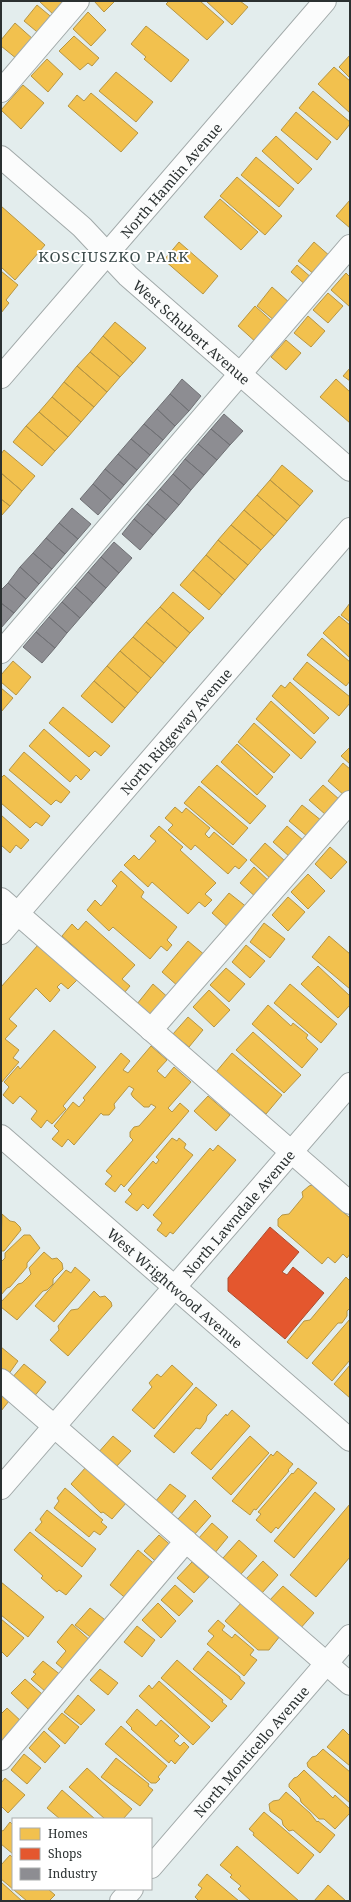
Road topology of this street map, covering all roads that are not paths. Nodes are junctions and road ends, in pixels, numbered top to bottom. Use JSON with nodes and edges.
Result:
{"nodes":[{"id":1,"x":78,"y":1,"type":"edge"},
{"id":2,"x":325,"y":1,"type":"edge"},
{"id":3,"x":1,"y":91,"type":"edge"},
{"id":4,"x":1,"y":157,"type":"edge"},
{"id":5,"x":350,"y":246,"type":"edge"},
{"id":6,"x":107,"y":254,"type":"junction"},
{"id":7,"x":240,"y":374,"type":"junction"},
{"id":8,"x":1,"y":377,"type":"edge"},
{"id":9,"x":350,"y":470,"type":"edge"},
{"id":10,"x":350,"y":530,"type":"edge"},
{"id":11,"x":1,"y":652,"type":"edge"},
{"id":12,"x":350,"y":802,"type":"edge"},
{"id":13,"x":1,"y":899,"type":"edge"},
{"id":14,"x":18,"y":914,"type":"junction"},
{"id":15,"x":1,"y":933,"type":"edge"},
{"id":16,"x":151,"y":1030,"type":"junction"},
{"id":17,"x":350,"y":1084,"type":"edge"},
{"id":18,"x":1,"y":1136,"type":"edge"},
{"id":19,"x":291,"y":1152,"type":"junction"},
{"id":20,"x":350,"y":1203,"type":"edge"},
{"id":21,"x":175,"y":1287,"type":"junction"},
{"id":22,"x":1,"y":1380,"type":"edge"},
{"id":23,"x":54,"y":1426,"type":"junction"},
{"id":24,"x":350,"y":1440,"type":"edge"},
{"id":25,"x":1,"y":1488,"type":"edge"},
{"id":26,"x":186,"y":1541,"type":"junction"},
{"id":27,"x":350,"y":1636,"type":"edge"},
{"id":28,"x":326,"y":1663,"type":"junction"},
{"id":29,"x":350,"y":1684,"type":"edge"},
{"id":30,"x":1,"y":1759,"type":"edge"},
{"id":31,"x":152,"y":1866,"type":"edge"},
{"id":32,"x":131,"y":1890,"type":"edge"},
{"id":33,"x":121,"y":1901,"type":"edge"}],
"edges":[{"from":1,"to":3,"type":"street"},
{"from":2,"to":6,"type":"street","name":"North Hamlin Avenue"},
{"from":4,"to":6,"type":"street","name":"West Schubert Avenue"},
{"from":5,"to":7,"type":"street"},
{"from":6,"to":7,"type":"street","name":"West Schubert Avenue"},
{"from":6,"to":8,"type":"street","name":"North Hamlin Avenue"},
{"from":7,"to":9,"type":"street","name":"West Schubert Avenue"},
{"from":7,"to":11,"type":"street"},
{"from":10,"to":14,"type":"street","name":"North Ridgeway Avenue"},
{"from":12,"to":16,"type":"street"},
{"from":13,"to":14,"type":"street"},
{"from":14,"to":15,"type":"street","name":"North Ridgeway Avenue"},
{"from":14,"to":16,"type":"street"},
{"from":16,"to":19,"type":"street"},
{"from":17,"to":19,"type":"street","name":"North Lawndale Avenue"},
{"from":18,"to":21,"type":"street","name":"West Wrightwood Avenue"},
{"from":19,"to":20,"type":"street"},
{"from":19,"to":21,"type":"street","name":"North Lawndale Avenue"},
{"from":21,"to":23,"type":"street","name":"North Lawndale Avenue"},
{"from":21,"to":24,"type":"street","name":"West Wrightwood Avenue"},
{"from":22,"to":23,"type":"street"},
{"from":23,"to":25,"type":"street","name":"North Lawndale Avenue"},
{"from":23,"to":26,"type":"street"},
{"from":26,"to":28,"type":"street"},
{"from":26,"to":30,"type":"street"},
{"from":27,"to":28,"type":"street","name":"North Monticello Avenue"},
{"from":28,"to":29,"type":"street"},
{"from":28,"to":31,"type":"street","name":"North Monticello Avenue"},
{"from":32,"to":33,"type":"street"}]}
